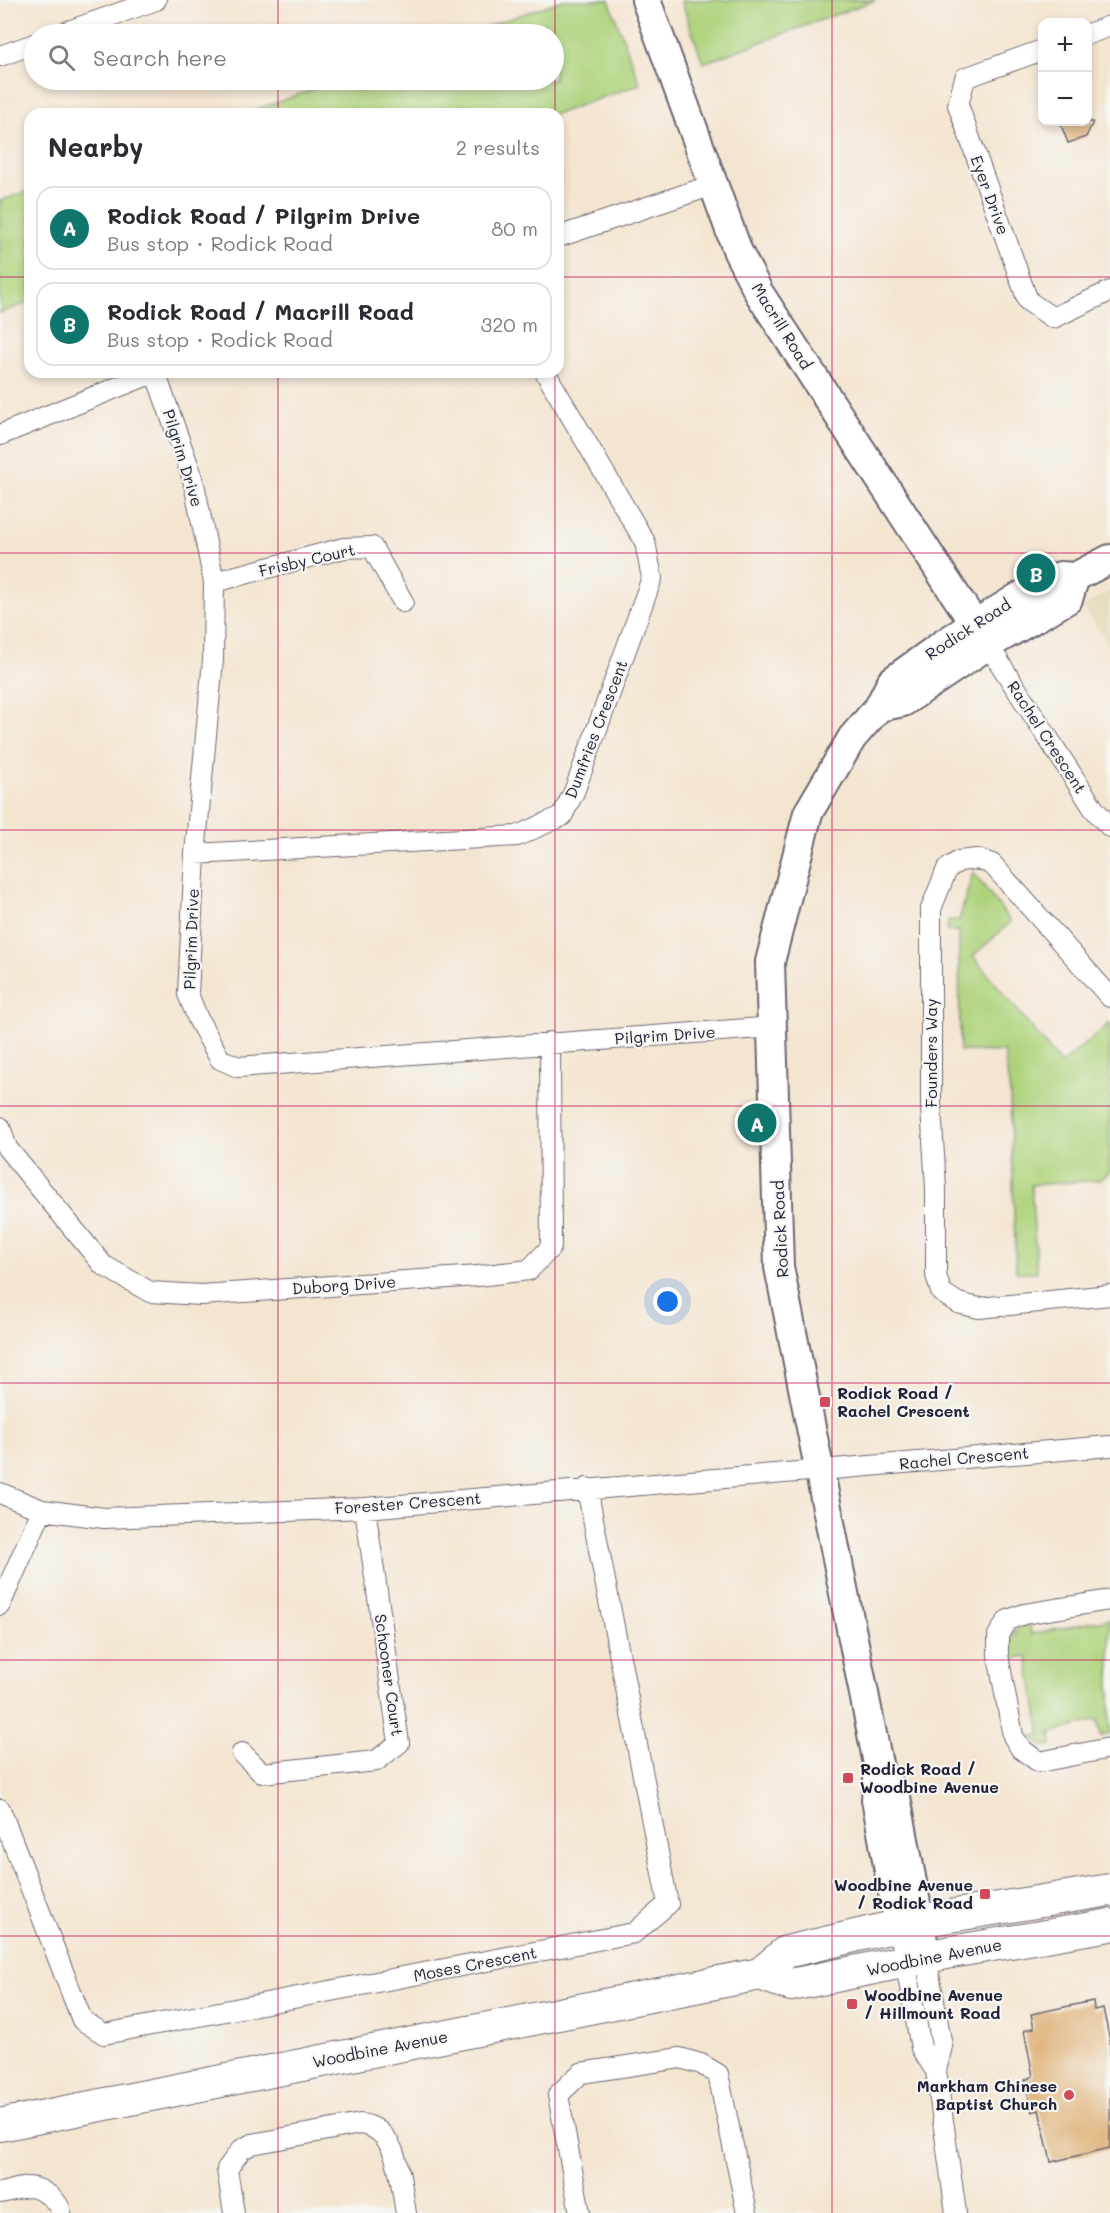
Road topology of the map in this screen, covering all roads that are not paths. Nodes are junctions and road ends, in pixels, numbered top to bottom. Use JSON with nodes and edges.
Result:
{"nodes":[{"id":1,"x":156,"y":0,"type":"edge"},
{"id":2,"x":646,"y":0,"type":"edge"},
{"id":3,"x":88,"y":24,"type":"edge"},
{"id":4,"x":1110,"y":26,"type":"edge"},
{"id":5,"x":1092,"y":33,"type":"edge"},
{"id":6,"x":24,"y":48,"type":"edge"},
{"id":7,"x":1038,"y":51,"type":"edge"},
{"id":8,"x":0,"y":56,"type":"edge"},
{"id":9,"x":713,"y":185,"type":"junction"},
{"id":10,"x":564,"y":235,"type":"edge"},
{"id":11,"x":1110,"y":291,"type":"edge"},
{"id":12,"x":140,"y":378,"type":"edge"},
{"id":13,"x":157,"y":378,"type":"edge"},
{"id":14,"x":549,"y":378,"type":"edge"},
{"id":15,"x":0,"y":435,"type":"edge"},
{"id":16,"x":1110,"y":559,"type":"edge"},
{"id":17,"x":214,"y":582,"type":"junction"},
{"id":18,"x":403,"y":602,"type":"dead end"},
{"id":19,"x":981,"y":635,"type":"junction"},
{"id":20,"x":1110,"y":827,"type":"edge"},
{"id":21,"x":195,"y":854,"type":"junction"},
{"id":22,"x":1110,"y":997,"type":"edge"},
{"id":23,"x":774,"y":1027,"type":"junction"},
{"id":24,"x":550,"y":1042,"type":"junction"},
{"id":25,"x":0,"y":1127,"type":"edge"},
{"id":26,"x":1110,"y":1295,"type":"edge"},
{"id":27,"x":1110,"y":1446,"type":"edge"},
{"id":28,"x":818,"y":1471,"type":"junction"},
{"id":29,"x":587,"y":1488,"type":"junction"},
{"id":30,"x":0,"y":1493,"type":"edge"},
{"id":31,"x":365,"y":1508,"type":"junction"},
{"id":32,"x":42,"y":1510,"type":"junction"},
{"id":33,"x":1110,"y":1600,"type":"edge"},
{"id":34,"x":0,"y":1605,"type":"edge"},
{"id":35,"x":1110,"y":1748,"type":"edge"},
{"id":36,"x":242,"y":1753,"type":"dead end"},
{"id":37,"x":0,"y":1809,"type":"edge"},
{"id":38,"x":1110,"y":1890,"type":"edge"},
{"id":39,"x":909,"y":1924,"type":"junction"},
{"id":40,"x":1110,"y":1925,"type":"edge"},
{"id":41,"x":916,"y":1959,"type":"junction"},
{"id":42,"x":760,"y":1974,"type":"junction"},
{"id":43,"x":0,"y":2125,"type":"edge"},
{"id":44,"x":0,"y":2193,"type":"edge"},
{"id":45,"x":61,"y":2213,"type":"edge"},
{"id":46,"x":234,"y":2213,"type":"edge"},
{"id":47,"x":406,"y":2213,"type":"edge"},
{"id":48,"x":580,"y":2213,"type":"edge"},
{"id":49,"x":747,"y":2213,"type":"edge"},
{"id":50,"x":956,"y":2213,"type":"edge"}],
"edges":[{"from":1,"to":3,"type":"street"},
{"from":2,"to":9,"type":"main road","name":"Macrill Road"},
{"from":4,"to":5,"type":"street"},
{"from":6,"to":8,"type":"street"},
{"from":7,"to":11,"type":"street","name":"Eyer Drive"},
{"from":9,"to":10,"type":"street"},
{"from":9,"to":19,"type":"main road","name":"Macrill Road"},
{"from":12,"to":15,"type":"street"},
{"from":13,"to":17,"type":"street","name":"Pilgrim Drive"},
{"from":14,"to":21,"type":"street","name":"Dumfries Crescent"},
{"from":16,"to":19,"type":"main road","name":"Rodick Road"},
{"from":17,"to":18,"type":"street","name":"Frisby Court"},
{"from":17,"to":21,"type":"street","name":"Pilgrim Drive"},
{"from":19,"to":20,"type":"street","name":"Rachel Crescent"},
{"from":19,"to":23,"type":"main road","name":"Rodick Road"},
{"from":21,"to":24,"type":"street","name":"Pilgrim Drive"},
{"from":22,"to":26,"type":"street","name":"Founders Way"},
{"from":23,"to":24,"type":"street","name":"Pilgrim Drive"},
{"from":23,"to":28,"type":"main road","name":"Rodick Road"},
{"from":24,"to":25,"type":"street","name":"Duborg Drive"},
{"from":27,"to":28,"type":"street","name":"Rachel Crescent"},
{"from":28,"to":29,"type":"street","name":"Forester Crescent"},
{"from":28,"to":39,"type":"main road","name":"Rodick Road"},
{"from":29,"to":31,"type":"street","name":"Forester Crescent"},
{"from":29,"to":37,"type":"street","name":"Moses Crescent"},
{"from":30,"to":32,"type":"street","name":"Forester Crescent"},
{"from":31,"to":32,"type":"street","name":"Forester Crescent"},
{"from":31,"to":36,"type":"street","name":"Schooner Court"},
{"from":32,"to":34,"type":"street"},
{"from":33,"to":35,"type":"street"},
{"from":38,"to":39,"type":"main road","name":"Woodbine Avenue"},
{"from":39,"to":41,"type":"main road","name":"Rodick Road"},
{"from":39,"to":42,"type":"main road","name":"Woodbine Avenue"},
{"from":40,"to":41,"type":"main road","name":"Woodbine Avenue"},
{"from":41,"to":42,"type":"main road","name":"Woodbine Avenue"},
{"from":41,"to":50,"type":"street"},
{"from":42,"to":43,"type":"main road","name":"Woodbine Avenue"},
{"from":44,"to":45,"type":"street"},
{"from":46,"to":47,"type":"street"},
{"from":48,"to":49,"type":"street"}]}
